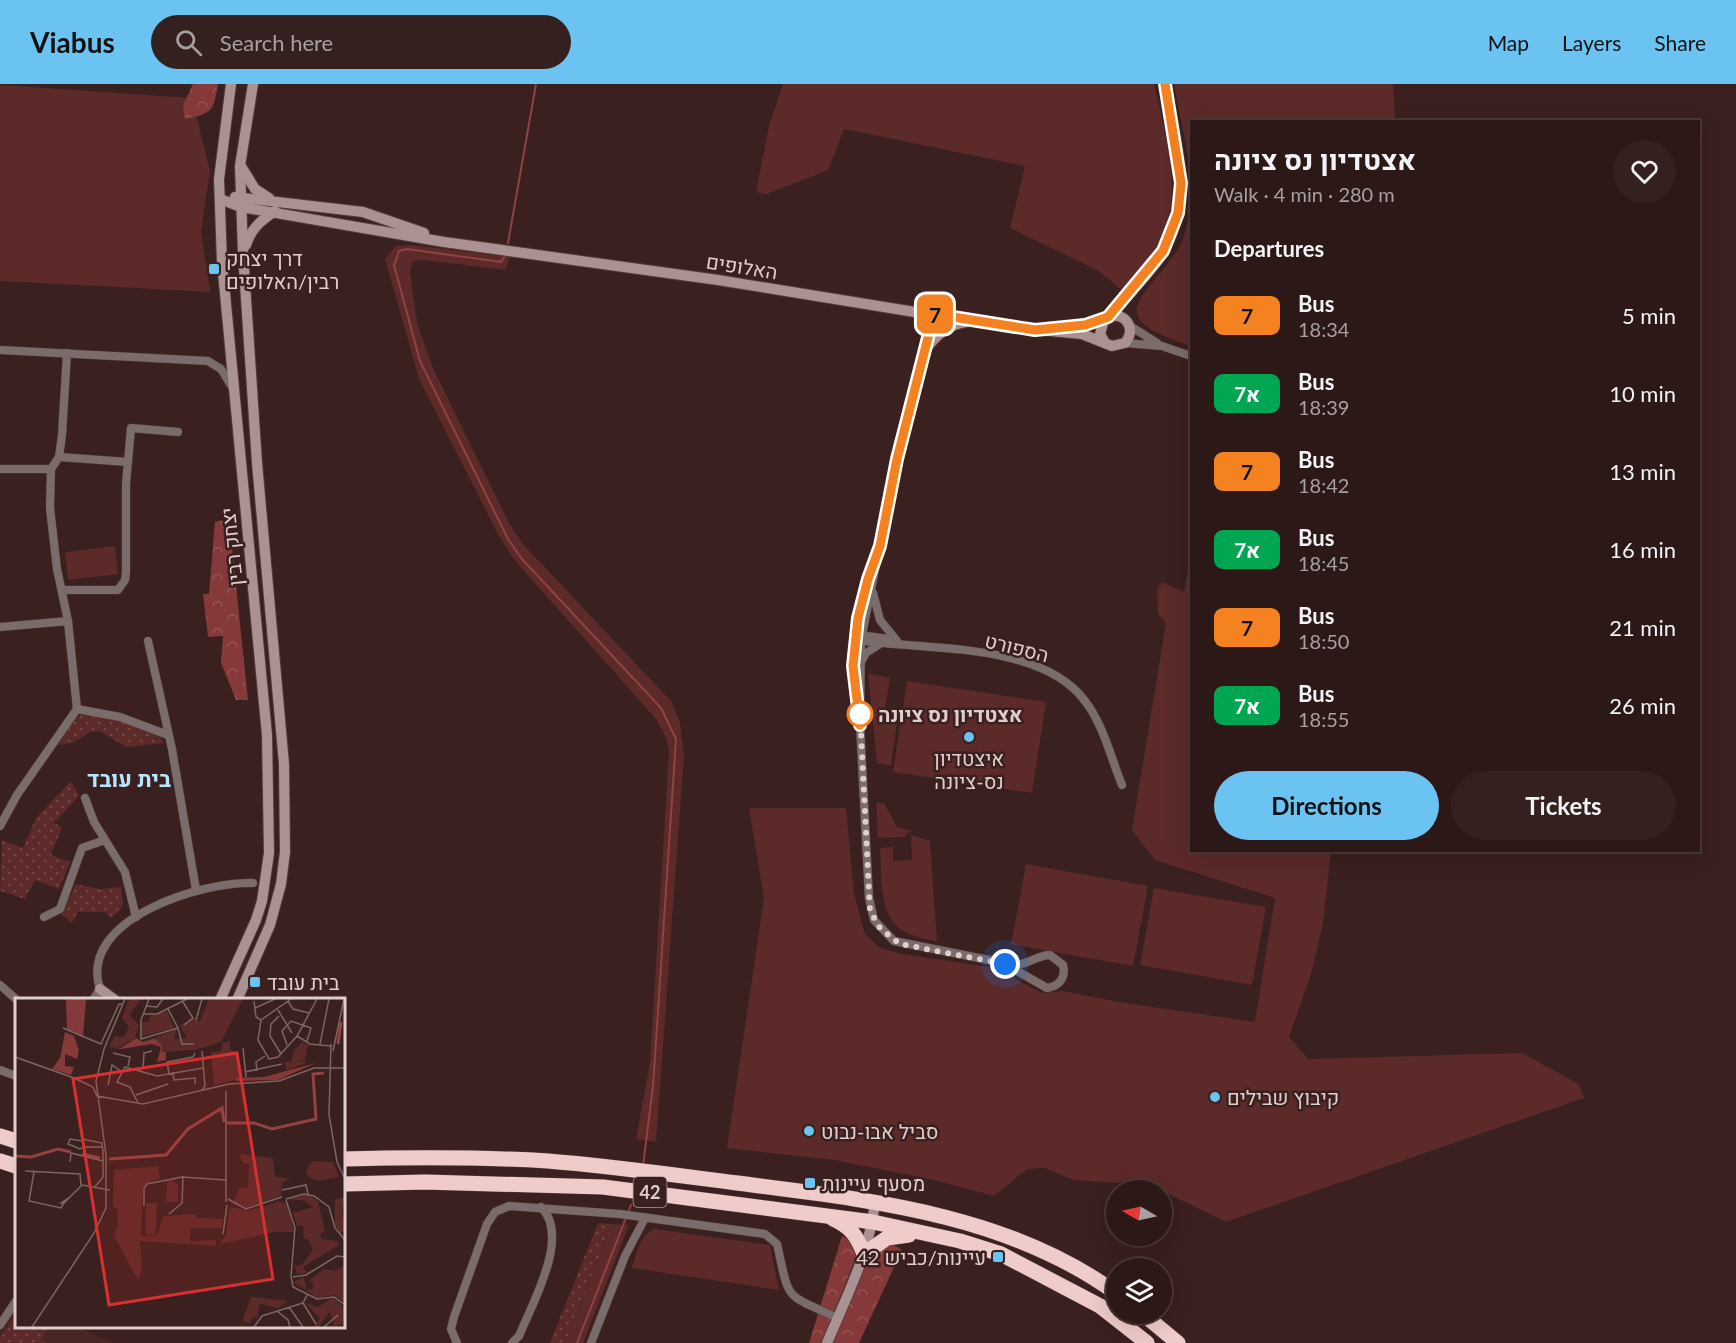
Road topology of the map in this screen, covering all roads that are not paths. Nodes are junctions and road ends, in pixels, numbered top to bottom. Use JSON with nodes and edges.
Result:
{"nodes":[{"id":1,"x":231,"y":84,"type":"edge"},
{"id":2,"x":252,"y":84,"type":"edge"},
{"id":3,"x":1165,"y":84,"type":"edge"},
{"id":4,"x":240,"y":166,"type":"junction"},
{"id":5,"x":220,"y":199,"type":"junction"},
{"id":6,"x":272,"y":200,"type":"junction"},
{"id":7,"x":241,"y":202,"type":"junction"},
{"id":8,"x":275,"y":211,"type":"junction"},
{"id":9,"x":444,"y":242,"type":"junction"},
{"id":10,"x":243,"y":254,"type":"junction"},
{"id":11,"x":1132,"y":289,"type":"junction"},
{"id":12,"x":934,"y":314,"type":"junction"},
{"id":13,"x":1106,"y":318,"type":"junction"},
{"id":14,"x":971,"y":322,"type":"junction"},
{"id":15,"x":1129,"y":323,"type":"junction"},
{"id":16,"x":1035,"y":330,"type":"junction"},
{"id":17,"x":1105,"y":343,"type":"junction"},
{"id":18,"x":1125,"y":343,"type":"junction"},
{"id":19,"x":1169,"y":348,"type":"junction"},
{"id":20,"x":0,"y":350,"type":"edge"},
{"id":21,"x":924,"y":351,"type":"junction"},
{"id":22,"x":67,"y":353,"type":"junction"},
{"id":23,"x":1190,"y":356,"type":"edge"},
{"id":24,"x":234,"y":392,"type":"junction"},
{"id":25,"x":178,"y":432,"type":"dead end"},
{"id":26,"x":59,"y":457,"type":"junction"},
{"id":27,"x":128,"y":462,"type":"junction"},
{"id":28,"x":0,"y":469,"type":"edge"},
{"id":29,"x":51,"y":469,"type":"junction"},
{"id":30,"x":880,"y":546,"type":"junction"},
{"id":31,"x":872,"y":587,"type":"junction"},
{"id":32,"x":63,"y":590,"type":"junction"},
{"id":33,"x":68,"y":621,"type":"junction"},
{"id":34,"x":0,"y":627,"type":"edge"},
{"id":35,"x":859,"y":637,"type":"junction"},
{"id":36,"x":148,"y":641,"type":"dead end"},
{"id":37,"x":897,"y":641,"type":"junction"},
{"id":38,"x":881,"y":643,"type":"junction"},
{"id":39,"x":911,"y":645,"type":"junction"},
{"id":40,"x":860,"y":663,"type":"junction"},
{"id":41,"x":77,"y":709,"type":"junction"},
{"id":42,"x":860,"y":725,"type":"junction"},
{"id":43,"x":168,"y":735,"type":"junction"},
{"id":44,"x":1122,"y":785,"type":"dead end"},
{"id":45,"x":85,"y":798,"type":"dead end"},
{"id":46,"x":3,"y":812,"type":"edge"},
{"id":47,"x":0,"y":826,"type":"edge"},
{"id":48,"x":105,"y":840,"type":"junction"},
{"id":49,"x":253,"y":883,"type":"dead end"},
{"id":50,"x":196,"y":890,"type":"junction"},
{"id":51,"x":44,"y":917,"type":"dead end"},
{"id":52,"x":135,"y":917,"type":"junction"},
{"id":53,"x":1036,"y":960,"type":"junction"},
{"id":54,"x":1005,"y":964,"type":"junction"},
{"id":55,"x":1036,"y":984,"type":"junction"},
{"id":56,"x":0,"y":985,"type":"edge"},
{"id":57,"x":100,"y":989,"type":"junction"},
{"id":58,"x":16,"y":998,"type":"edge"},
{"id":59,"x":94,"y":998,"type":"edge"},
{"id":60,"x":114,"y":998,"type":"edge"},
{"id":61,"x":220,"y":998,"type":"edge"},
{"id":62,"x":237,"y":998,"type":"edge"},
{"id":63,"x":0,"y":1070,"type":"edge"},
{"id":64,"x":15,"y":1076,"type":"edge"},
{"id":65,"x":0,"y":1136,"type":"edge"},
{"id":66,"x":15,"y":1141,"type":"edge"},
{"id":67,"x":345,"y":1159,"type":"edge"},
{"id":68,"x":0,"y":1161,"type":"edge"},
{"id":69,"x":15,"y":1166,"type":"edge"},
{"id":70,"x":345,"y":1184,"type":"edge"},
{"id":71,"x":875,"y":1202,"type":"junction"},
{"id":72,"x":541,"y":1208,"type":"junction"},
{"id":73,"x":567,"y":1209,"type":"junction"},
{"id":74,"x":807,"y":1212,"type":"junction"},
{"id":75,"x":645,"y":1218,"type":"junction"},
{"id":76,"x":873,"y":1222,"type":"junction"},
{"id":77,"x":551,"y":1226,"type":"junction"},
{"id":78,"x":926,"y":1233,"type":"junction"},
{"id":79,"x":864,"y":1254,"type":"junction"},
{"id":80,"x":1106,"y":1287,"type":"edge"},
{"id":81,"x":15,"y":1302,"type":"edge"},
{"id":82,"x":838,"y":1318,"type":"junction"},
{"id":83,"x":1155,"y":1324,"type":"edge"},
{"id":84,"x":0,"y":1325,"type":"edge"},
{"id":85,"x":457,"y":1343,"type":"edge"},
{"id":86,"x":512,"y":1343,"type":"edge"},
{"id":87,"x":591,"y":1343,"type":"edge"},
{"id":88,"x":827,"y":1343,"type":"edge"},
{"id":89,"x":1147,"y":1343,"type":"edge"},
{"id":90,"x":1178,"y":1343,"type":"edge"}],
"edges":[{"from":1,"to":5,"type":"main road","name":"יצחק רבין"},
{"from":2,"to":4,"type":"main road","name":"יצחק רבין"},
{"from":3,"to":11,"type":"main road"},
{"from":4,"to":6,"type":"main road"},
{"from":4,"to":7,"type":"main road","name":"יצחק רבין"},
{"from":5,"to":7,"type":"main road","name":"האלופים"},
{"from":5,"to":24,"type":"main road","name":"יצחק רבין"},
{"from":6,"to":7,"type":"main road","name":"האלופים"},
{"from":6,"to":9,"type":"main road","name":"האלופים"},
{"from":7,"to":8,"type":"main road","name":"האלופים"},
{"from":7,"to":10,"type":"main road","name":"יצחק רבין"},
{"from":8,"to":9,"type":"main road","name":"האלופים"},
{"from":8,"to":10,"type":"main road"},
{"from":9,"to":12,"type":"main road","name":"האלופים"},
{"from":10,"to":62,"type":"main road","name":"יצחק רבין"},
{"from":11,"to":13,"type":"main road"},
{"from":11,"to":15,"type":"main road"},
{"from":12,"to":14,"type":"main road","name":"האלופים"},
{"from":12,"to":21,"type":"street"},
{"from":13,"to":15,"type":"main road"},
{"from":13,"to":16,"type":"main road","name":"האלופים"},
{"from":13,"to":17,"type":"main road"},
{"from":14,"to":16,"type":"main road","name":"האלופים"},
{"from":14,"to":21,"type":"main road"},
{"from":15,"to":18,"type":"main road"},
{"from":15,"to":19,"type":"street"},
{"from":16,"to":17,"type":"main road","name":"האלופים"},
{"from":17,"to":18,"type":"main road"},
{"from":18,"to":19,"type":"street"},
{"from":19,"to":23,"type":"street"},
{"from":20,"to":22,"type":"street"},
{"from":21,"to":30,"type":"street"},
{"from":22,"to":24,"type":"street"},
{"from":22,"to":26,"type":"street"},
{"from":24,"to":61,"type":"main road","name":"יצחק רבין"},
{"from":25,"to":27,"type":"street"},
{"from":26,"to":27,"type":"street"},
{"from":26,"to":29,"type":"street"},
{"from":27,"to":32,"type":"street"},
{"from":28,"to":29,"type":"street"},
{"from":29,"to":32,"type":"street"},
{"from":30,"to":31,"type":"street"},
{"from":30,"to":35,"type":"street"},
{"from":31,"to":35,"type":"street"},
{"from":31,"to":37,"type":"street"},
{"from":32,"to":33,"type":"street"},
{"from":33,"to":34,"type":"street"},
{"from":33,"to":41,"type":"street"},
{"from":35,"to":37,"type":"street","name":"הספורט"},
{"from":35,"to":38,"type":"street","name":"הספורט"},
{"from":35,"to":40,"type":"street"},
{"from":35,"to":42,"type":"street"},
{"from":36,"to":43,"type":"street"},
{"from":37,"to":39,"type":"street","name":"הספורט"},
{"from":38,"to":39,"type":"street","name":"הספורט"},
{"from":38,"to":40,"type":"street"},
{"from":39,"to":44,"type":"street","name":"הספורט"},
{"from":40,"to":42,"type":"street"},
{"from":41,"to":43,"type":"street"},
{"from":41,"to":46,"type":"street"},
{"from":42,"to":54,"type":"street"},
{"from":43,"to":50,"type":"street"},
{"from":45,"to":48,"type":"street"},
{"from":46,"to":47,"type":"street"},
{"from":48,"to":51,"type":"street"},
{"from":48,"to":52,"type":"street"},
{"from":49,"to":50,"type":"street"},
{"from":50,"to":52,"type":"street"},
{"from":52,"to":57,"type":"street"},
{"from":53,"to":54,"type":"street"},
{"from":53,"to":55,"type":"street"},
{"from":53,"to":55,"type":"street"},
{"from":54,"to":55,"type":"street"},
{"from":56,"to":58,"type":"street"},
{"from":57,"to":59,"type":"street"},
{"from":57,"to":60,"type":"main road"},
{"from":63,"to":64,"type":"street"},
{"from":65,"to":66,"type":"highway"},
{"from":67,"to":71,"type":"highway","number":"42"},
{"from":68,"to":69,"type":"highway"},
{"from":70,"to":74,"type":"highway","number":"42"},
{"from":71,"to":76,"type":"main road"},
{"from":71,"to":80,"type":"highway","number":"42"},
{"from":72,"to":73,"type":"street"},
{"from":72,"to":77,"type":"street"},
{"from":72,"to":85,"type":"street"},
{"from":73,"to":75,"type":"street"},
{"from":73,"to":77,"type":"street"},
{"from":74,"to":76,"type":"highway","number":"42"},
{"from":74,"to":79,"type":"highway"},
{"from":75,"to":82,"type":"street"},
{"from":75,"to":87,"type":"street"},
{"from":76,"to":78,"type":"highway","number":"42"},
{"from":76,"to":79,"type":"main road"},
{"from":77,"to":86,"type":"street"},
{"from":78,"to":79,"type":"highway"},
{"from":78,"to":89,"type":"highway","number":"42"},
{"from":79,"to":82,"type":"main road"},
{"from":81,"to":84,"type":"street"},
{"from":82,"to":88,"type":"main road"},
{"from":83,"to":90,"type":"highway"}]}
